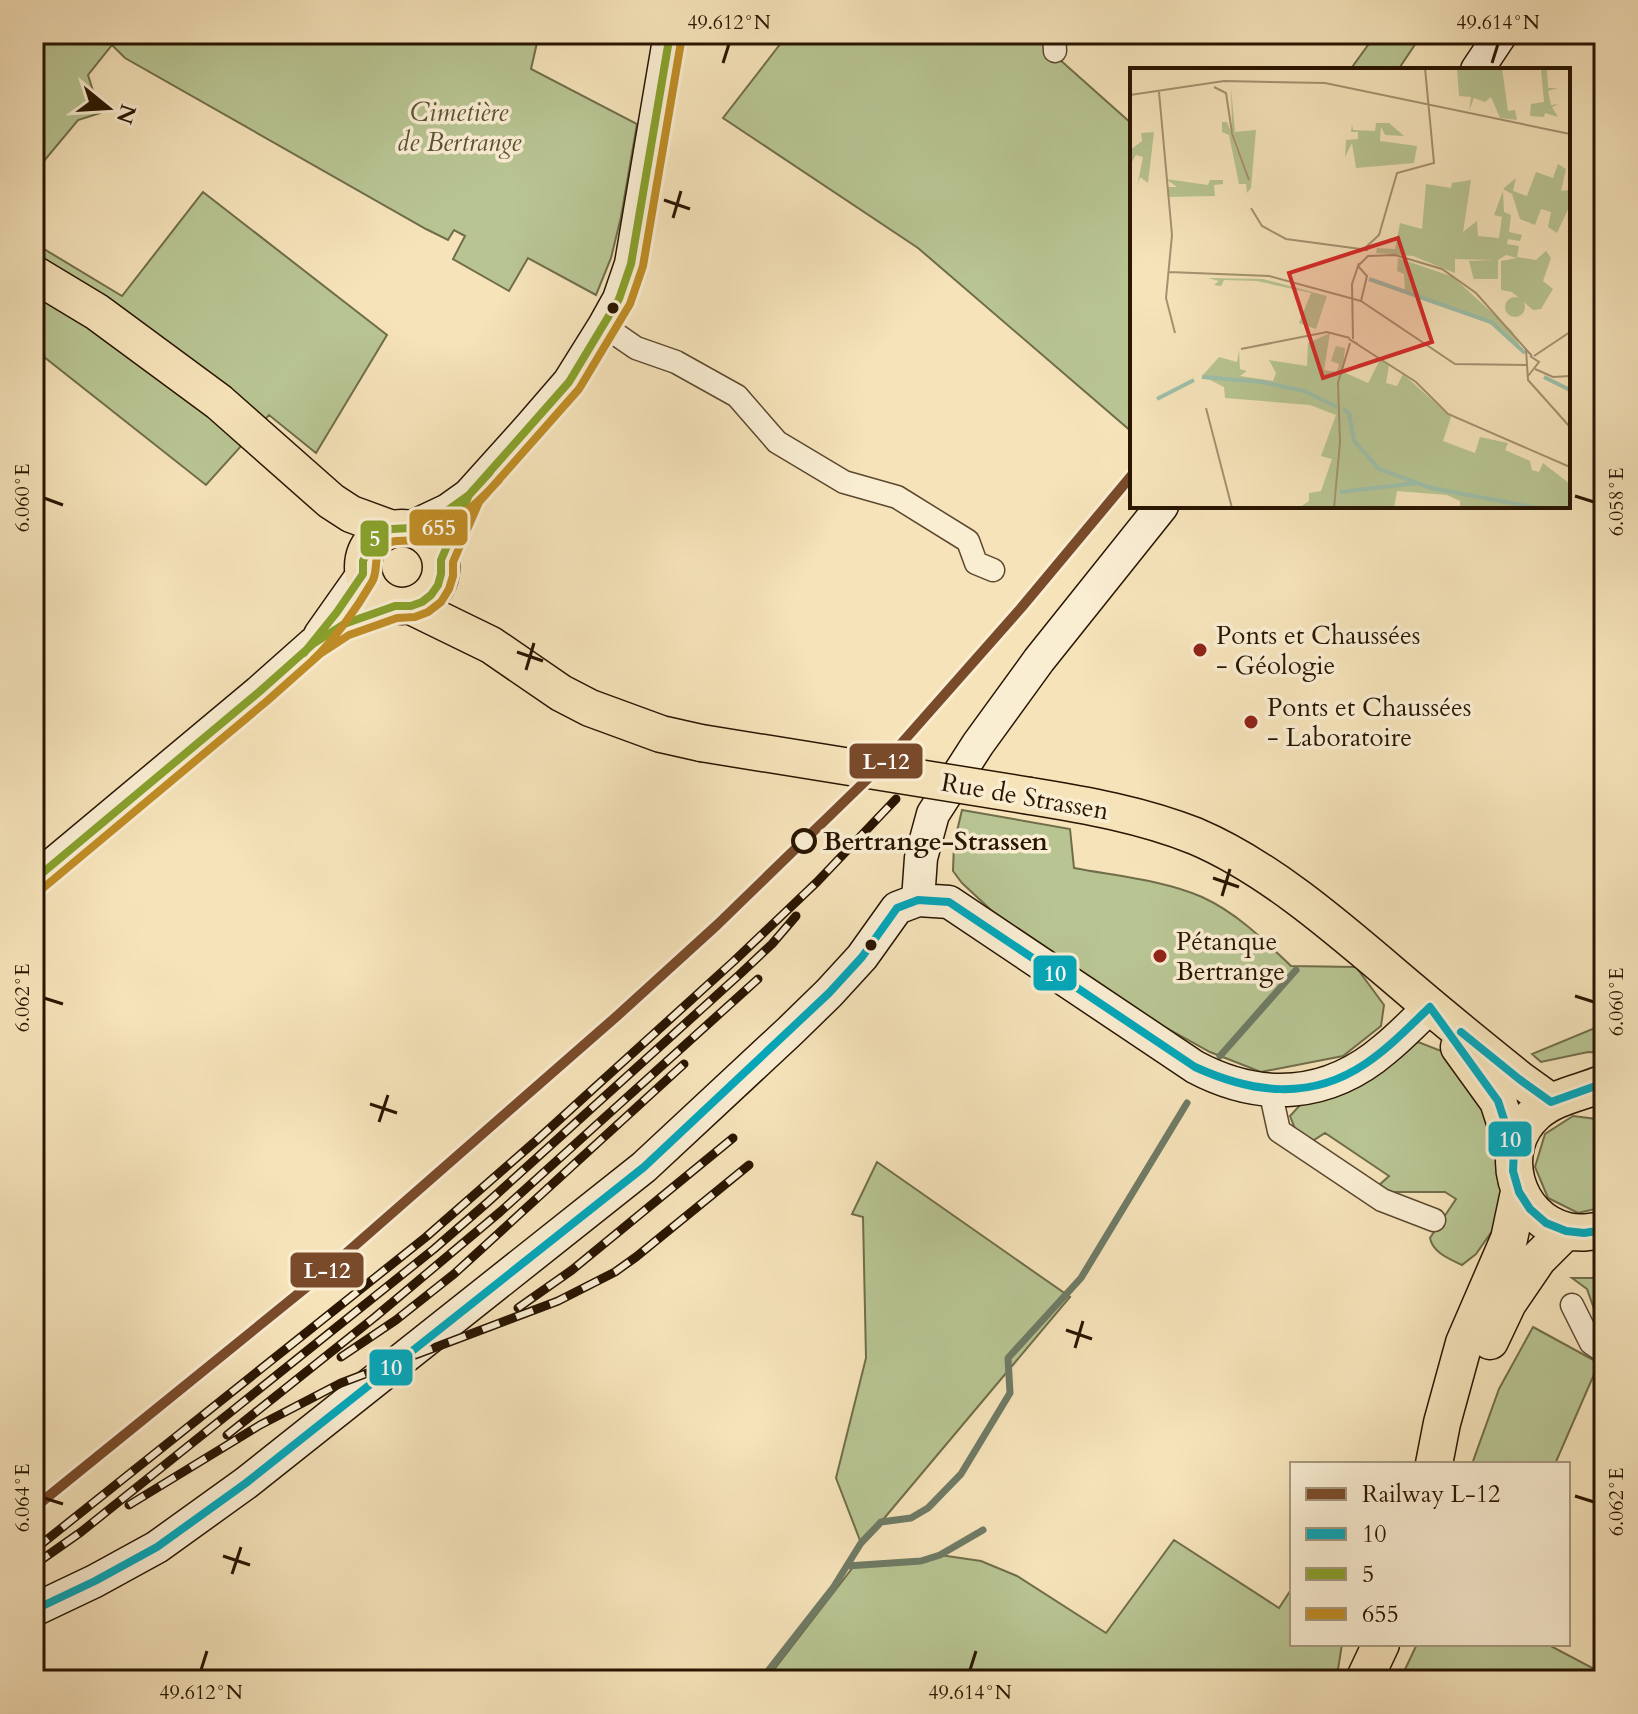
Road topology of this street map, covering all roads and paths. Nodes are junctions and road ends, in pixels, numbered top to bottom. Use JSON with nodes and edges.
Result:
{"nodes":[{"id":1,"x":670,"y":34,"type":"edge"},
{"id":2,"x":1501,"y":34,"type":"edge"},
{"id":3,"x":1478,"y":68,"type":"edge"},
{"id":4,"x":34,"y":274,"type":"edge"},
{"id":5,"x":604,"y":326,"type":"junction"},
{"id":6,"x":469,"y":495,"type":"junction"},
{"id":7,"x":1160,"y":508,"type":"edge"},
{"id":8,"x":383,"y":545,"type":"junction"},
{"id":9,"x":441,"y":567,"type":"junction"},
{"id":10,"x":993,"y":570,"type":"dead end"},
{"id":11,"x":403,"y":606,"type":"junction"},
{"id":12,"x":313,"y":644,"type":"junction"},
{"id":13,"x":491,"y":645,"type":"junction"},
{"id":14,"x":34,"y":880,"type":"edge"},
{"id":15,"x":918,"y":900,"type":"junction"},
{"id":16,"x":1430,"y":1007,"type":"junction"},
{"id":17,"x":1270,"y":1090,"type":"junction"},
{"id":18,"x":1582,"y":1094,"type":"edge"},
{"id":19,"x":1514,"y":1150,"type":"junction"},
{"id":20,"x":1519,"y":1192,"type":"junction"},
{"id":21,"x":1434,"y":1220,"type":"dead end"},
{"id":22,"x":1604,"y":1230,"type":"edge"},
{"id":23,"x":1566,"y":1231,"type":"junction"},
{"id":24,"x":1572,"y":1305,"type":"dead end"},
{"id":25,"x":1604,"y":1352,"type":"edge"},
{"id":26,"x":1436,"y":1462,"type":"edge"},
{"id":27,"x":1437,"y":1462,"type":"edge"},
{"id":28,"x":34,"y":1610,"type":"edge"},
{"id":29,"x":1380,"y":1646,"type":"edge"},
{"id":30,"x":1364,"y":1680,"type":"edge"}],
"edges":[{"from":1,"to":5,"type":"street"},
{"from":2,"to":3,"type":"street"},
{"from":4,"to":8,"type":"main road"},
{"from":5,"to":6,"type":"street"},
{"from":5,"to":10,"type":"street"},
{"from":6,"to":8,"type":"street"},
{"from":6,"to":9,"type":"street"},
{"from":7,"to":15,"type":"street"},
{"from":8,"to":9,"type":"main road"},
{"from":8,"to":11,"type":"main road"},
{"from":8,"to":12,"type":"street"},
{"from":9,"to":11,"type":"main road"},
{"from":9,"to":13,"type":"main road","name":"Rue de Strassen"},
{"from":11,"to":12,"type":"street"},
{"from":11,"to":13,"type":"main road","name":"Rue de Strassen"},
{"from":12,"to":14,"type":"street"},
{"from":13,"to":16,"type":"main road","name":"Rue de Strassen","bridge":true},
{"from":15,"to":17,"type":"street"},
{"from":15,"to":28,"type":"street"},
{"from":16,"to":17,"type":"street"},
{"from":16,"to":18,"type":"main road","name":"Rue de Strassen"},
{"from":16,"to":19,"type":"main road","name":"Rue de Strassen"},
{"from":17,"to":21,"type":"street"},
{"from":18,"to":19,"type":"main road"},
{"from":19,"to":20,"type":"main road","name":"Rue de Strassen"},
{"from":20,"to":23,"type":"main road"},
{"from":20,"to":26,"type":"main road"},
{"from":22,"to":23,"type":"main road"},
{"from":23,"to":27,"type":"main road"},
{"from":24,"to":25,"type":"street"},
{"from":29,"to":30,"type":"main road"}]}
